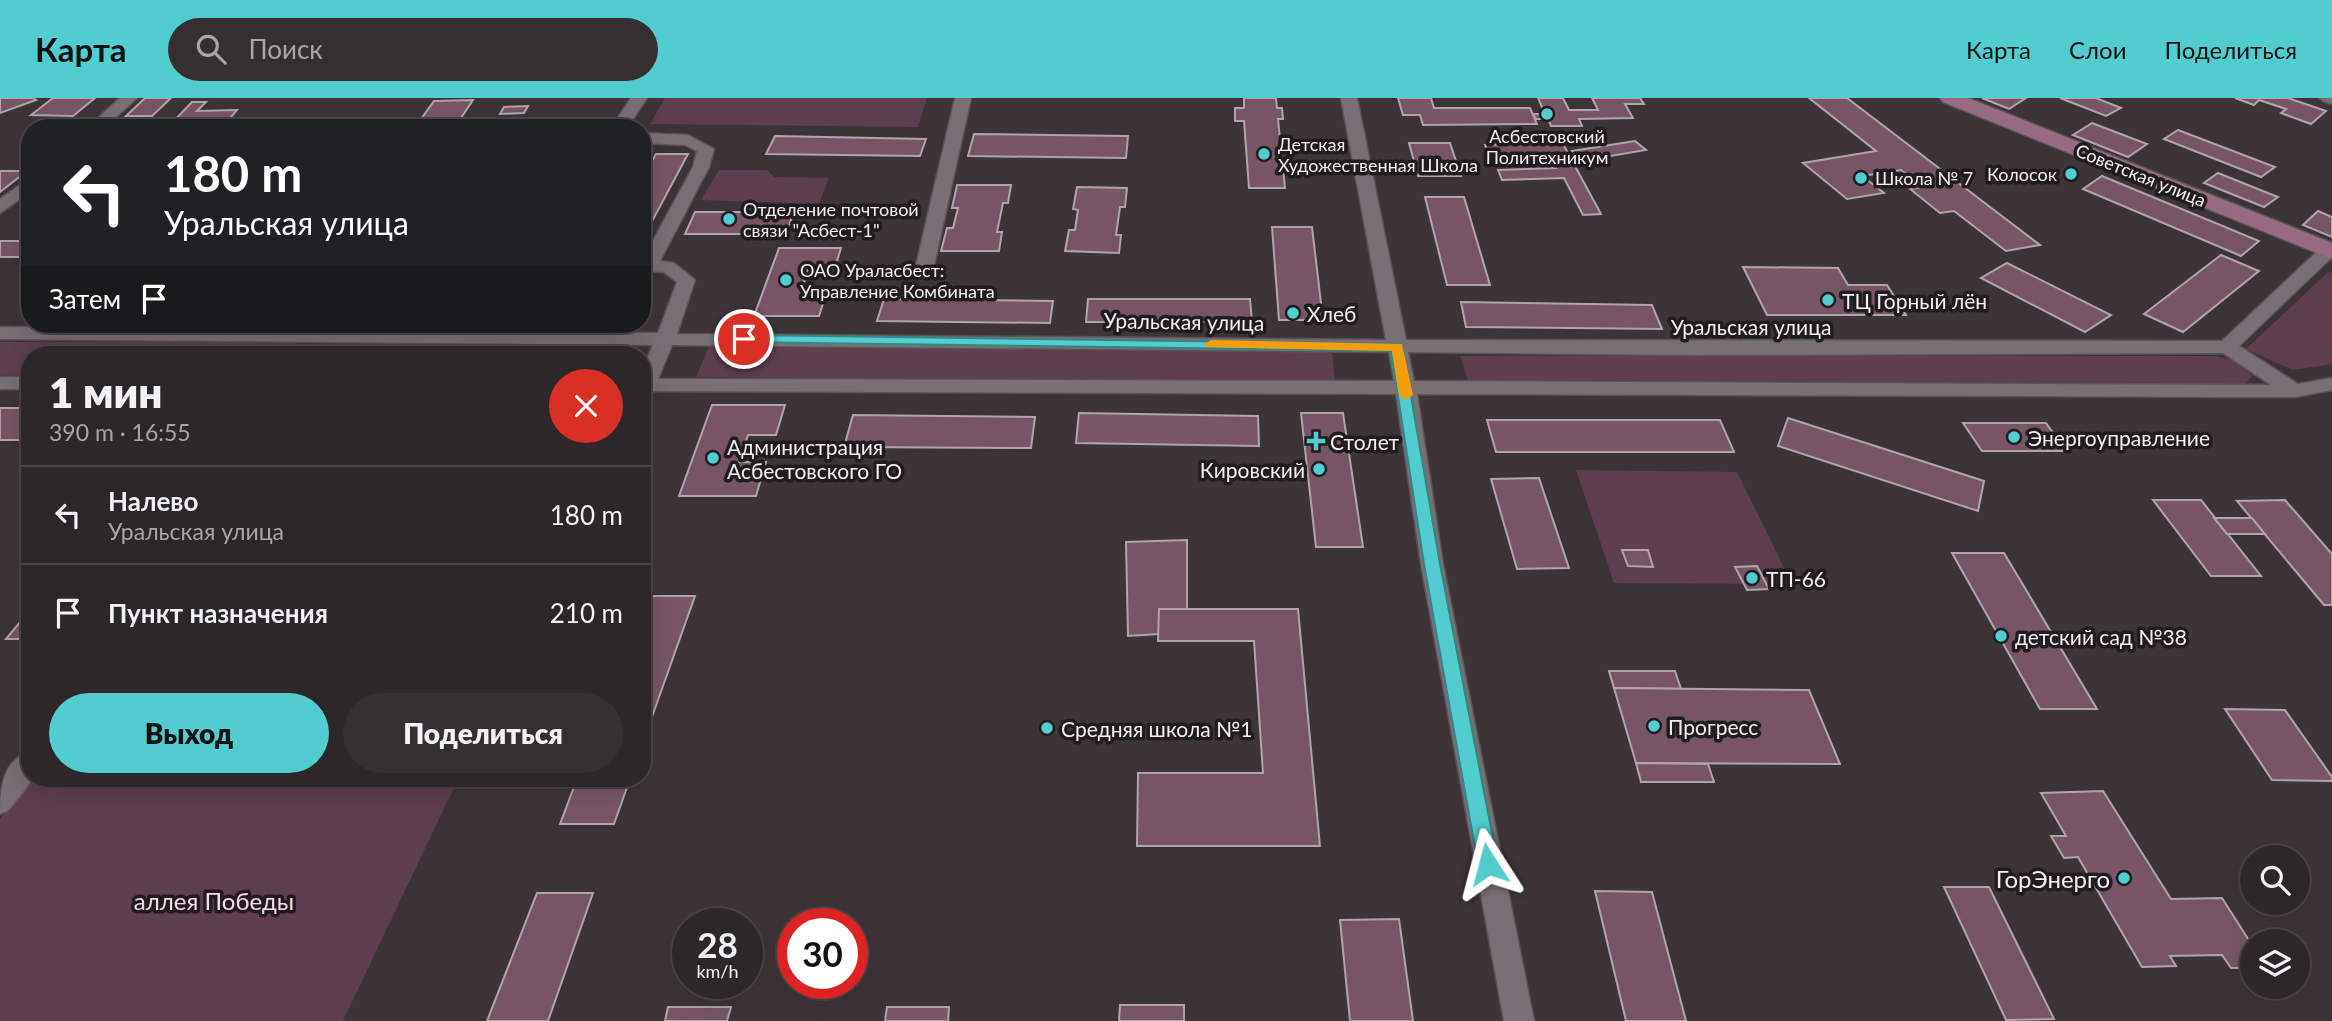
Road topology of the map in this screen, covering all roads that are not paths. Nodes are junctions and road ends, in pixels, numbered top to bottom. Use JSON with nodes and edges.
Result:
{"nodes":[{"id":1,"x":129,"y":98,"type":"edge"},
{"id":2,"x":639,"y":98,"type":"edge"},
{"id":3,"x":963,"y":98,"type":"edge"},
{"id":4,"x":1349,"y":98,"type":"edge"},
{"id":5,"x":1950,"y":98,"type":"edge"},
{"id":6,"x":105,"y":119,"type":"edge"},
{"id":7,"x":625,"y":119,"type":"edge"},
{"id":8,"x":651,"y":138,"type":"edge"},
{"id":9,"x":21,"y":190,"type":"edge"},
{"id":10,"x":0,"y":208,"type":"edge"},
{"id":11,"x":2330,"y":251,"type":"edge"},
{"id":12,"x":651,"y":257,"type":"edge"},
{"id":13,"x":651,"y":266,"type":"edge"},
{"id":14,"x":924,"y":270,"type":"dead end"},
{"id":15,"x":0,"y":333,"type":"edge"},
{"id":16,"x":21,"y":333,"type":"edge"},
{"id":17,"x":466,"y":333,"type":"edge"},
{"id":18,"x":665,"y":338,"type":"junction"},
{"id":19,"x":1398,"y":347,"type":"junction"},
{"id":20,"x":2227,"y":347,"type":"junction"},
{"id":21,"x":651,"y":369,"type":"edge"},
{"id":22,"x":0,"y":383,"type":"edge"},
{"id":23,"x":21,"y":383,"type":"edge"},
{"id":24,"x":2332,"y":384,"type":"edge"},
{"id":25,"x":651,"y":385,"type":"edge"},
{"id":26,"x":1404,"y":386,"type":"junction"},
{"id":27,"x":2295,"y":391,"type":"junction"},
{"id":28,"x":21,"y":774,"type":"edge"},
{"id":29,"x":0,"y":802,"type":"edge"},
{"id":30,"x":1518,"y":1021,"type":"edge"}],
"edges":[{"from":1,"to":6,"type":"street"},
{"from":2,"to":7,"type":"street"},
{"from":3,"to":14,"type":"street"},
{"from":4,"to":19,"type":"street"},
{"from":5,"to":11,"type":"street","name":"Советская улица"},
{"from":8,"to":12,"type":"street"},
{"from":9,"to":10,"type":"street"},
{"from":11,"to":20,"type":"street"},
{"from":13,"to":18,"type":"street"},
{"from":15,"to":16,"type":"street","name":"Уральская улица"},
{"from":17,"to":18,"type":"street","name":"Уральская улица"},
{"from":18,"to":19,"type":"street","name":"Уральская улица"},
{"from":18,"to":21,"type":"street"},
{"from":19,"to":20,"type":"street","name":"Уральская улица"},
{"from":19,"to":26,"type":"street"},
{"from":20,"to":27,"type":"street"},
{"from":22,"to":23,"type":"street"},
{"from":24,"to":27,"type":"street"},
{"from":25,"to":26,"type":"street"},
{"from":26,"to":27,"type":"street"},
{"from":26,"to":30,"type":"street"},
{"from":28,"to":29,"type":"street"}]}
